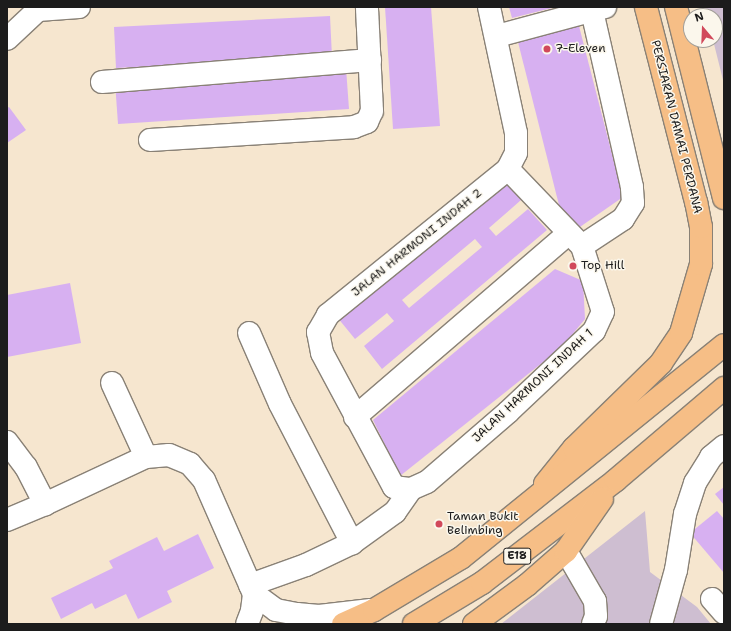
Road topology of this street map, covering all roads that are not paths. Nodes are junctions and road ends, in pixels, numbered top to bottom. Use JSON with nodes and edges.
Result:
{"nodes":[{"id":1,"x":79,"y":7,"type":"edge"},
{"id":2,"x":367,"y":7,"type":"edge"},
{"id":3,"x":489,"y":7,"type":"edge"},
{"id":4,"x":646,"y":7,"type":"edge"},
{"id":5,"x":676,"y":7,"type":"edge"},
{"id":6,"x":596,"y":8,"type":"edge"},
{"id":7,"x":497,"y":36,"type":"junction"},
{"id":8,"x":7,"y":39,"type":"edge"},
{"id":9,"x":370,"y":60,"type":"junction"},
{"id":10,"x":102,"y":82,"type":"dead end"},
{"id":11,"x":150,"y":140,"type":"dead end"},
{"id":12,"x":512,"y":161,"type":"junction"},
{"id":13,"x":724,"y":198,"type":"edge"},
{"id":14,"x":575,"y":239,"type":"junction"},
{"id":15,"x":249,"y":333,"type":"dead end"},
{"id":16,"x":724,"y":345,"type":"edge"},
{"id":17,"x":112,"y":383,"type":"dead end"},
{"id":18,"x":724,"y":388,"type":"edge"},
{"id":19,"x":355,"y":417,"type":"junction"},
{"id":20,"x":7,"y":442,"type":"edge"},
{"id":21,"x":724,"y":446,"type":"edge"},
{"id":22,"x":146,"y":457,"type":"junction"},
{"id":23,"x":616,"y":480,"type":"junction"},
{"id":24,"x":402,"y":488,"type":"junction"},
{"id":25,"x":533,"y":499,"type":"junction"},
{"id":26,"x":45,"y":504,"type":"junction"},
{"id":27,"x":7,"y":520,"type":"edge"},
{"id":28,"x":352,"y":543,"type":"junction"},
{"id":29,"x":566,"y":551,"type":"junction"},
{"id":30,"x":252,"y":589,"type":"junction"},
{"id":31,"x":374,"y":610,"type":"junction"},
{"id":32,"x":246,"y":624,"type":"edge"},
{"id":33,"x":343,"y":624,"type":"edge"},
{"id":34,"x":414,"y":624,"type":"edge"},
{"id":35,"x":474,"y":624,"type":"edge"},
{"id":36,"x":592,"y":624,"type":"edge"},
{"id":37,"x":661,"y":624,"type":"edge"}],
"edges":[{"from":1,"to":8,"type":"street"},
{"from":2,"to":9,"type":"street"},
{"from":3,"to":7,"type":"street"},
{"from":4,"to":25,"type":"main road","name":"PERSIARAN DAMAI PERDANA"},
{"from":5,"to":13,"type":"main road"},
{"from":6,"to":7,"type":"street"},
{"from":6,"to":14,"type":"street"},
{"from":7,"to":12,"type":"street"},
{"from":9,"to":10,"type":"street"},
{"from":9,"to":11,"type":"street"},
{"from":12,"to":14,"type":"street"},
{"from":12,"to":19,"type":"street","name":"JALAN HARMONI INDAH 2"},
{"from":14,"to":19,"type":"street"},
{"from":14,"to":24,"type":"street","name":"JALAN HARMONI INDAH 1"},
{"from":15,"to":28,"type":"street"},
{"from":16,"to":25,"type":"main road"},
{"from":17,"to":22,"type":"street"},
{"from":18,"to":23,"type":"main road","number":"E18"},
{"from":19,"to":24,"type":"street"},
{"from":20,"to":26,"type":"street"},
{"from":21,"to":37,"type":"street"},
{"from":22,"to":26,"type":"street"},
{"from":22,"to":30,"type":"street"},
{"from":23,"to":29,"type":"main road"},
{"from":23,"to":34,"type":"main road","number":"E18"},
{"from":24,"to":28,"type":"street"},
{"from":25,"to":31,"type":"main road"},
{"from":26,"to":27,"type":"street"},
{"from":28,"to":30,"type":"street"},
{"from":29,"to":35,"type":"main road"},
{"from":29,"to":36,"type":"street"},
{"from":30,"to":31,"type":"street"},
{"from":30,"to":32,"type":"street"},
{"from":31,"to":33,"type":"main road"}]}
